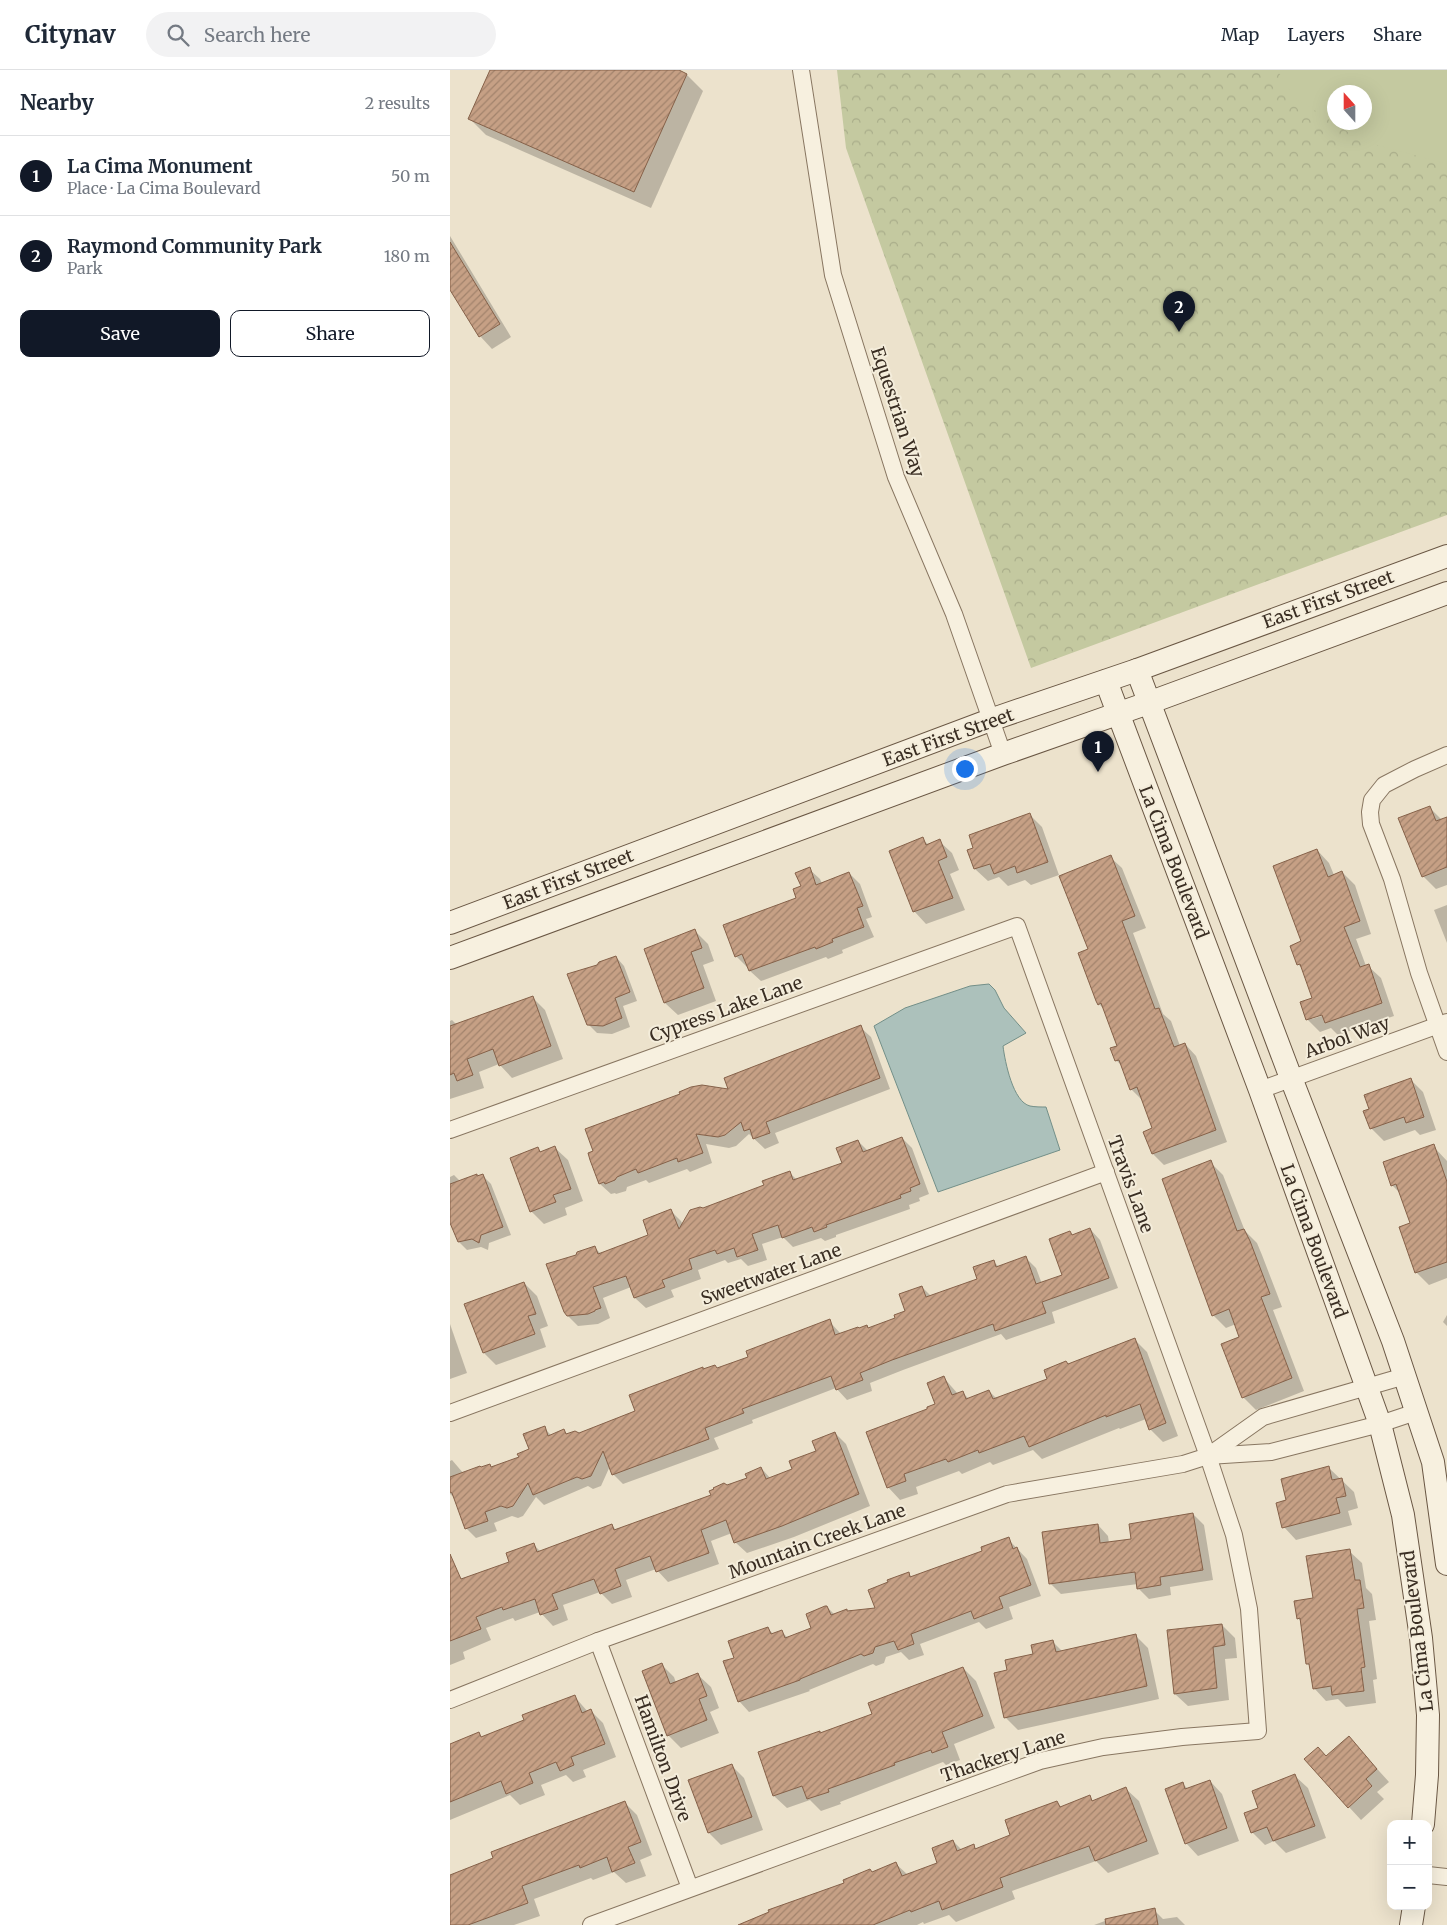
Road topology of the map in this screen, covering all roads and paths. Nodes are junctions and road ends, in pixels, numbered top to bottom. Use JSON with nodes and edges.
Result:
{"nodes":[{"id":1,"x":801,"y":70,"type":"edge"},
{"id":2,"x":1447,"y":556,"type":"edge"},
{"id":3,"x":1447,"y":593,"type":"edge"},
{"id":4,"x":1137,"y":670,"type":"junction"},
{"id":5,"x":1106,"y":680,"type":"junction"},
{"id":6,"x":1151,"y":702,"type":"junction"},
{"id":7,"x":1118,"y":714,"type":"junction"},
{"id":8,"x":993,"y":719,"type":"junction"},
{"id":9,"x":1003,"y":754,"type":"junction"},
{"id":10,"x":1447,"y":755,"type":"edge"},
{"id":11,"x":450,"y":924,"type":"edge"},
{"id":12,"x":1016,"y":926,"type":"joint"},
{"id":13,"x":450,"y":958,"type":"edge"},
{"id":14,"x":1442,"y":1024,"type":"edge"},
{"id":15,"x":1447,"y":1052,"type":"edge"},
{"id":16,"x":1291,"y":1078,"type":"junction"},
{"id":17,"x":1260,"y":1090,"type":"junction"},
{"id":18,"x":450,"y":1130,"type":"edge"},
{"id":19,"x":1106,"y":1172,"type":"junction"},
{"id":20,"x":1405,"y":1376,"type":"junction"},
{"id":21,"x":1367,"y":1387,"type":"junction"},
{"id":22,"x":1416,"y":1412,"type":"junction"},
{"id":23,"x":450,"y":1413,"type":"edge"},
{"id":24,"x":1380,"y":1424,"type":"junction"},
{"id":25,"x":1208,"y":1456,"type":"junction"},
{"id":26,"x":1447,"y":1564,"type":"edge"},
{"id":27,"x":598,"y":1641,"type":"junction"},
{"id":28,"x":450,"y":1700,"type":"edge"},
{"id":29,"x":1423,"y":1820,"type":"edge"},
{"id":30,"x":1432,"y":1875,"type":"edge"},
{"id":31,"x":1447,"y":1877,"type":"edge"},
{"id":32,"x":690,"y":1888,"type":"junction"},
{"id":33,"x":1413,"y":1910,"type":"edge"},
{"id":34,"x":591,"y":1925,"type":"edge"},
{"id":35,"x":1411,"y":1925,"type":"edge"}],
"edges":[{"from":1,"to":8,"type":"street","name":"Equestrian Way"},
{"from":2,"to":4,"type":"street","name":"East First Street"},
{"from":3,"to":6,"type":"street","name":"East First Street"},
{"from":4,"to":5,"type":"street","name":"East First Street"},
{"from":4,"to":6,"type":"street","name":"La Cima Boulevard"},
{"from":5,"to":7,"type":"street","name":"La Cima Boulevard"},
{"from":5,"to":8,"type":"street","name":"East First Street"},
{"from":6,"to":7,"type":"street","name":"East First Street"},
{"from":6,"to":16,"type":"street","name":"La Cima Boulevard"},
{"from":7,"to":9,"type":"street","name":"East First Street"},
{"from":7,"to":17,"type":"street","name":"La Cima Boulevard"},
{"from":8,"to":9,"type":"street","name":"Equestrian Way"},
{"from":8,"to":11,"type":"street","name":"East First Street"},
{"from":9,"to":13,"type":"street","name":"East First Street"},
{"from":10,"to":14,"type":"street"},
{"from":12,"to":18,"type":"street","name":"Cypress Lake Lane"},
{"from":12,"to":19,"type":"street","name":"Travis Lane"},
{"from":14,"to":15,"type":"street"},
{"from":14,"to":16,"type":"street","name":"Arbol Way"},
{"from":16,"to":17,"type":"street","name":"Arbol Way"},
{"from":16,"to":20,"type":"street","name":"La Cima Boulevard"},
{"from":17,"to":21,"type":"street","name":"La Cima Boulevard"},
{"from":19,"to":23,"type":"street","name":"Sweetwater Lane"},
{"from":19,"to":25,"type":"street","name":"Travis Lane"},
{"from":20,"to":21,"type":"street","name":"Mountain Creek Lane"},
{"from":20,"to":22,"type":"street","name":"La Cima Boulevard"},
{"from":21,"to":24,"type":"street","name":"La Cima Boulevard"},
{"from":21,"to":25,"type":"street","name":"Mountain Creek Lane"},
{"from":22,"to":24,"type":"street","name":"Mountain Creek Lane"},
{"from":22,"to":26,"type":"street","name":"La Cima Boulevard"},
{"from":24,"to":25,"type":"street","name":"Mountain Creek Lane"},
{"from":24,"to":29,"type":"street","name":"La Cima Boulevard"},
{"from":25,"to":27,"type":"street","name":"Mountain Creek Lane"},
{"from":25,"to":32,"type":"street","name":"Thackery Lane"},
{"from":27,"to":28,"type":"street","name":"Mountain Creek Lane"},
{"from":27,"to":32,"type":"street","name":"Hamilton Drive"},
{"from":30,"to":31,"type":"street"},
{"from":32,"to":34,"type":"street","name":"Thackery Lane"},
{"from":33,"to":35,"type":"street"}]}
